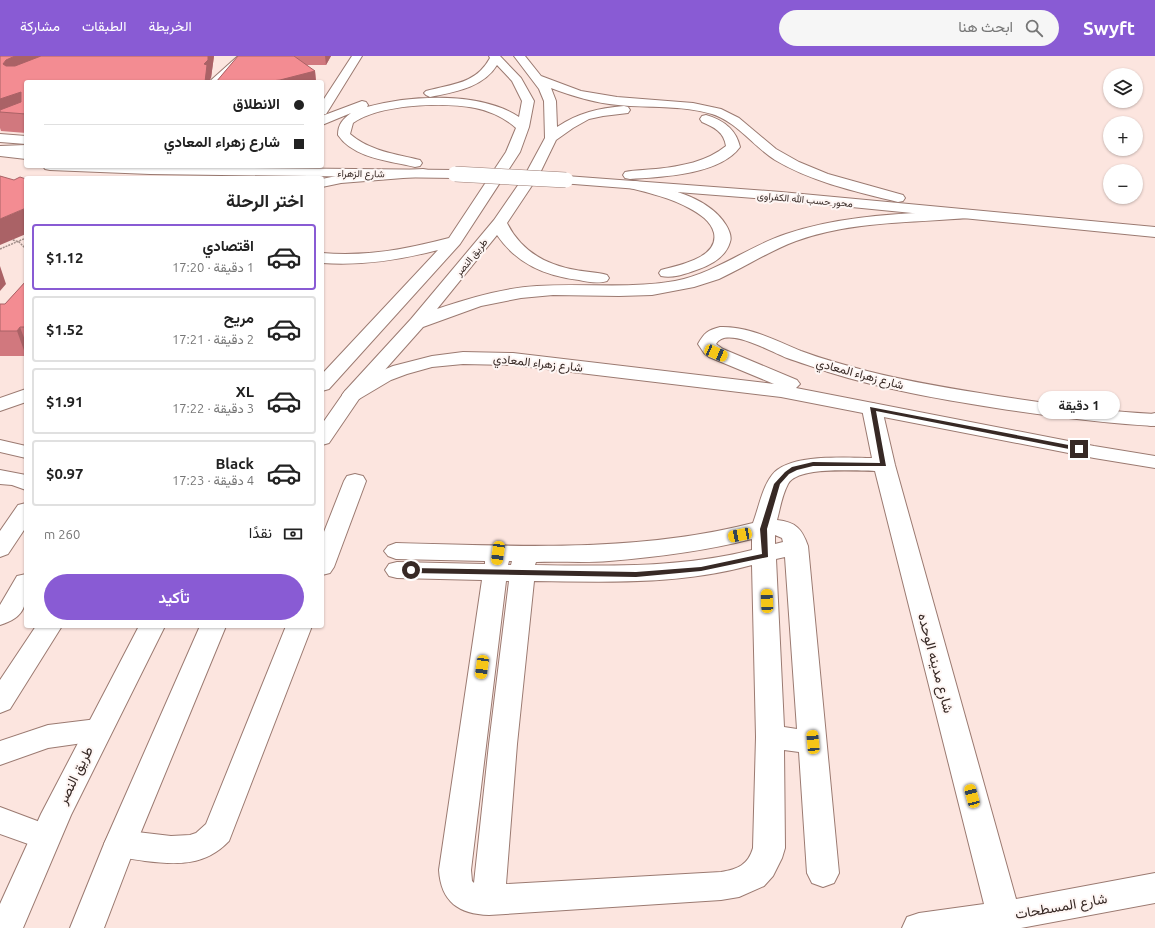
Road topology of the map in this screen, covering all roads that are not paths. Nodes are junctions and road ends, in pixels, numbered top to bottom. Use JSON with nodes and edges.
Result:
{"nodes":[{"id":1,"x":244,"y":56,"type":"edge"},
{"id":2,"x":357,"y":56,"type":"edge"},
{"id":3,"x":519,"y":56,"type":"edge"},
{"id":4,"x":494,"y":57,"type":"edge"},
{"id":5,"x":539,"y":79,"type":"junction"},
{"id":6,"x":218,"y":80,"type":"edge"},
{"id":7,"x":324,"y":108,"type":"edge"},
{"id":8,"x":324,"y":120,"type":"edge"},
{"id":9,"x":523,"y":127,"type":"junction"},
{"id":10,"x":0,"y":138,"type":"edge"},
{"id":11,"x":551,"y":138,"type":"junction"},
{"id":12,"x":24,"y":140,"type":"edge"},
{"id":13,"x":24,"y":150,"type":"edge"},
{"id":14,"x":0,"y":151,"type":"edge"},
{"id":15,"x":24,"y":155,"type":"edge"},
{"id":16,"x":0,"y":161,"type":"edge"},
{"id":17,"x":324,"y":163,"type":"edge"},
{"id":18,"x":24,"y":164,"type":"edge"},
{"id":19,"x":96,"y":168,"type":"edge"},
{"id":20,"x":419,"y":168,"type":"junction"},
{"id":21,"x":459,"y":169,"type":"joint"},
{"id":22,"x":632,"y":180,"type":"junction"},
{"id":23,"x":324,"y":183,"type":"edge"},
{"id":24,"x":898,"y":198,"type":"junction"},
{"id":25,"x":968,"y":214,"type":"junction"},
{"id":26,"x":1155,"y":220,"type":"edge"},
{"id":27,"x":499,"y":223,"type":"junction"},
{"id":28,"x":1155,"y":232,"type":"edge"},
{"id":29,"x":455,"y":241,"type":"junction"},
{"id":30,"x":324,"y":258,"type":"edge"},
{"id":31,"x":417,"y":323,"type":"junction"},
{"id":32,"x":324,"y":383,"type":"edge"},
{"id":33,"x":352,"y":395,"type":"junction"},
{"id":34,"x":24,"y":396,"type":"edge"},
{"id":35,"x":826,"y":399,"type":"junction"},
{"id":36,"x":0,"y":405,"type":"edge"},
{"id":37,"x":872,"y":409,"type":"junction"},
{"id":38,"x":1154,"y":420,"type":"edge"},
{"id":39,"x":324,"y":436,"type":"edge"},
{"id":40,"x":0,"y":446,"type":"edge"},
{"id":41,"x":24,"y":452,"type":"edge"},
{"id":42,"x":1155,"y":462,"type":"edge"},
{"id":43,"x":884,"y":464,"type":"junction"},
{"id":44,"x":0,"y":477,"type":"edge"},
{"id":45,"x":355,"y":481,"type":"dead end"},
{"id":46,"x":24,"y":482,"type":"edge"},
{"id":47,"x":24,"y":513,"type":"edge"},
{"id":48,"x":764,"y":542,"type":"junction"},
{"id":49,"x":0,"y":549,"type":"edge"},
{"id":50,"x":324,"y":560,"type":"edge"},
{"id":51,"x":397,"y":561,"type":"dead end"},
{"id":52,"x":510,"y":563,"type":"junction"},
{"id":53,"x":24,"y":585,"type":"edge"},
{"id":54,"x":0,"y":616,"type":"edge"},
{"id":55,"x":48,"y":628,"type":"edge"},
{"id":56,"x":151,"y":628,"type":"edge"},
{"id":57,"x":212,"y":628,"type":"edge"},
{"id":58,"x":298,"y":628,"type":"edge"},
{"id":59,"x":2,"y":694,"type":"edge"},
{"id":60,"x":98,"y":730,"type":"junction"},
{"id":61,"x":770,"y":737,"type":"junction"},
{"id":62,"x":813,"y":742,"type":"junction"},
{"id":63,"x":503,"y":744,"type":"junction"},
{"id":64,"x":472,"y":745,"type":"junction"},
{"id":65,"x":0,"y":753,"type":"edge"},
{"id":66,"x":0,"y":820,"type":"edge"},
{"id":67,"x":45,"y":837,"type":"junction"},
{"id":68,"x":120,"y":844,"type":"junction"},
{"id":69,"x":823,"y":873,"type":"dead end"},
{"id":70,"x":1155,"y":888,"type":"edge"},
{"id":71,"x":489,"y":900,"type":"junction"},
{"id":72,"x":1004,"y":916,"type":"junction"},
{"id":73,"x":94,"y":924,"type":"edge"},
{"id":74,"x":6,"y":928,"type":"edge"},
{"id":75,"x":919,"y":928,"type":"edge"}],
"edges":[{"from":1,"to":6,"type":"main road"},
{"from":2,"to":7,"type":"main road"},
{"from":3,"to":5,"type":"main road","name":"طريق النصر"},
{"from":4,"to":8,"type":"main road"},
{"from":4,"to":9,"type":"main road","name":"طريق النصر"},
{"from":5,"to":11,"type":"main road","name":"طريق النصر"},
{"from":5,"to":24,"type":"main road"},
{"from":9,"to":20,"type":"main road"},
{"from":9,"to":29,"type":"main road","name":"طريق النصر"},
{"from":10,"to":12,"type":"main road"},
{"from":11,"to":22,"type":"main road"},
{"from":11,"to":27,"type":"main road","name":"طريق النصر"},
{"from":13,"to":14,"type":"main road"},
{"from":14,"to":15,"type":"main road"},
{"from":16,"to":18,"type":"main road"},
{"from":17,"to":20,"type":"main road","name":"شارع الزهراء"},
{"from":19,"to":20,"type":"main road","name":"شارع الزهراء"},
{"from":20,"to":21,"type":"main road","name":"شارع الزهراء"},
{"from":20,"to":23,"type":"main road"},
{"from":21,"to":22,"type":"main road","name":"محور حسب الله الكفراوى","bridge":true},
{"from":22,"to":24,"type":"main road","name":"محور حسب الله الكفراوى"},
{"from":22,"to":25,"type":"main road","name":"محور حسب الله الكفراوى"},
{"from":22,"to":27,"type":"main road"},
{"from":24,"to":26,"type":"main road","name":"محور حسب الله الكفراوى"},
{"from":25,"to":28,"type":"main road","name":"محور حسب الله الكفراوى"},
{"from":25,"to":31,"type":"main road"},
{"from":27,"to":31,"type":"main road","name":"طريق النصر"},
{"from":29,"to":30,"type":"main road"},
{"from":29,"to":32,"type":"main road","name":"طريق النصر"},
{"from":31,"to":33,"type":"main road","name":"طريق النصر"},
{"from":33,"to":35,"type":"main road","name":"شارع زهراء المعادي"},
{"from":33,"to":39,"type":"main road","name":"طريق النصر"},
{"from":34,"to":36,"type":"main road"},
{"from":35,"to":37,"type":"main road","name":"شارع زهراء المعادي"},
{"from":35,"to":38,"type":"main road","name":"شارع زهراء المعادي"},
{"from":37,"to":42,"type":"main road","name":"شارع زهراء المعادي"},
{"from":37,"to":43,"type":"main road","name":"شارع مدينه الوحده"},
{"from":40,"to":41,"type":"main road"},
{"from":43,"to":48,"type":"main road"},
{"from":43,"to":72,"type":"main road","name":"شارع مدينه الوحده"},
{"from":44,"to":46,"type":"main road"},
{"from":45,"to":50,"type":"main road"},
{"from":47,"to":49,"type":"main road"},
{"from":48,"to":52,"type":"main road"},
{"from":48,"to":61,"type":"main road"},
{"from":48,"to":62,"type":"main road"},
{"from":51,"to":52,"type":"main road"},
{"from":52,"to":63,"type":"main road"},
{"from":52,"to":64,"type":"main road"},
{"from":53,"to":54,"type":"main road"},
{"from":55,"to":59,"type":"main road"},
{"from":56,"to":60,"type":"main road","name":"طريق النصر"},
{"from":57,"to":68,"type":"main road"},
{"from":58,"to":68,"type":"main road"},
{"from":60,"to":65,"type":"main road"},
{"from":60,"to":67,"type":"main road","name":"طريق النصر"},
{"from":61,"to":62,"type":"main road"},
{"from":61,"to":71,"type":"main road"},
{"from":62,"to":69,"type":"main road"},
{"from":63,"to":64,"type":"main road"},
{"from":63,"to":71,"type":"main road"},
{"from":64,"to":71,"type":"main road"},
{"from":66,"to":67,"type":"main road"},
{"from":67,"to":74,"type":"main road","name":"طريق النصر"},
{"from":68,"to":73,"type":"main road"},
{"from":70,"to":72,"type":"main road","name":"شارع المسطحات"},
{"from":72,"to":75,"type":"main road","name":"شارع المسطحات"}]}
